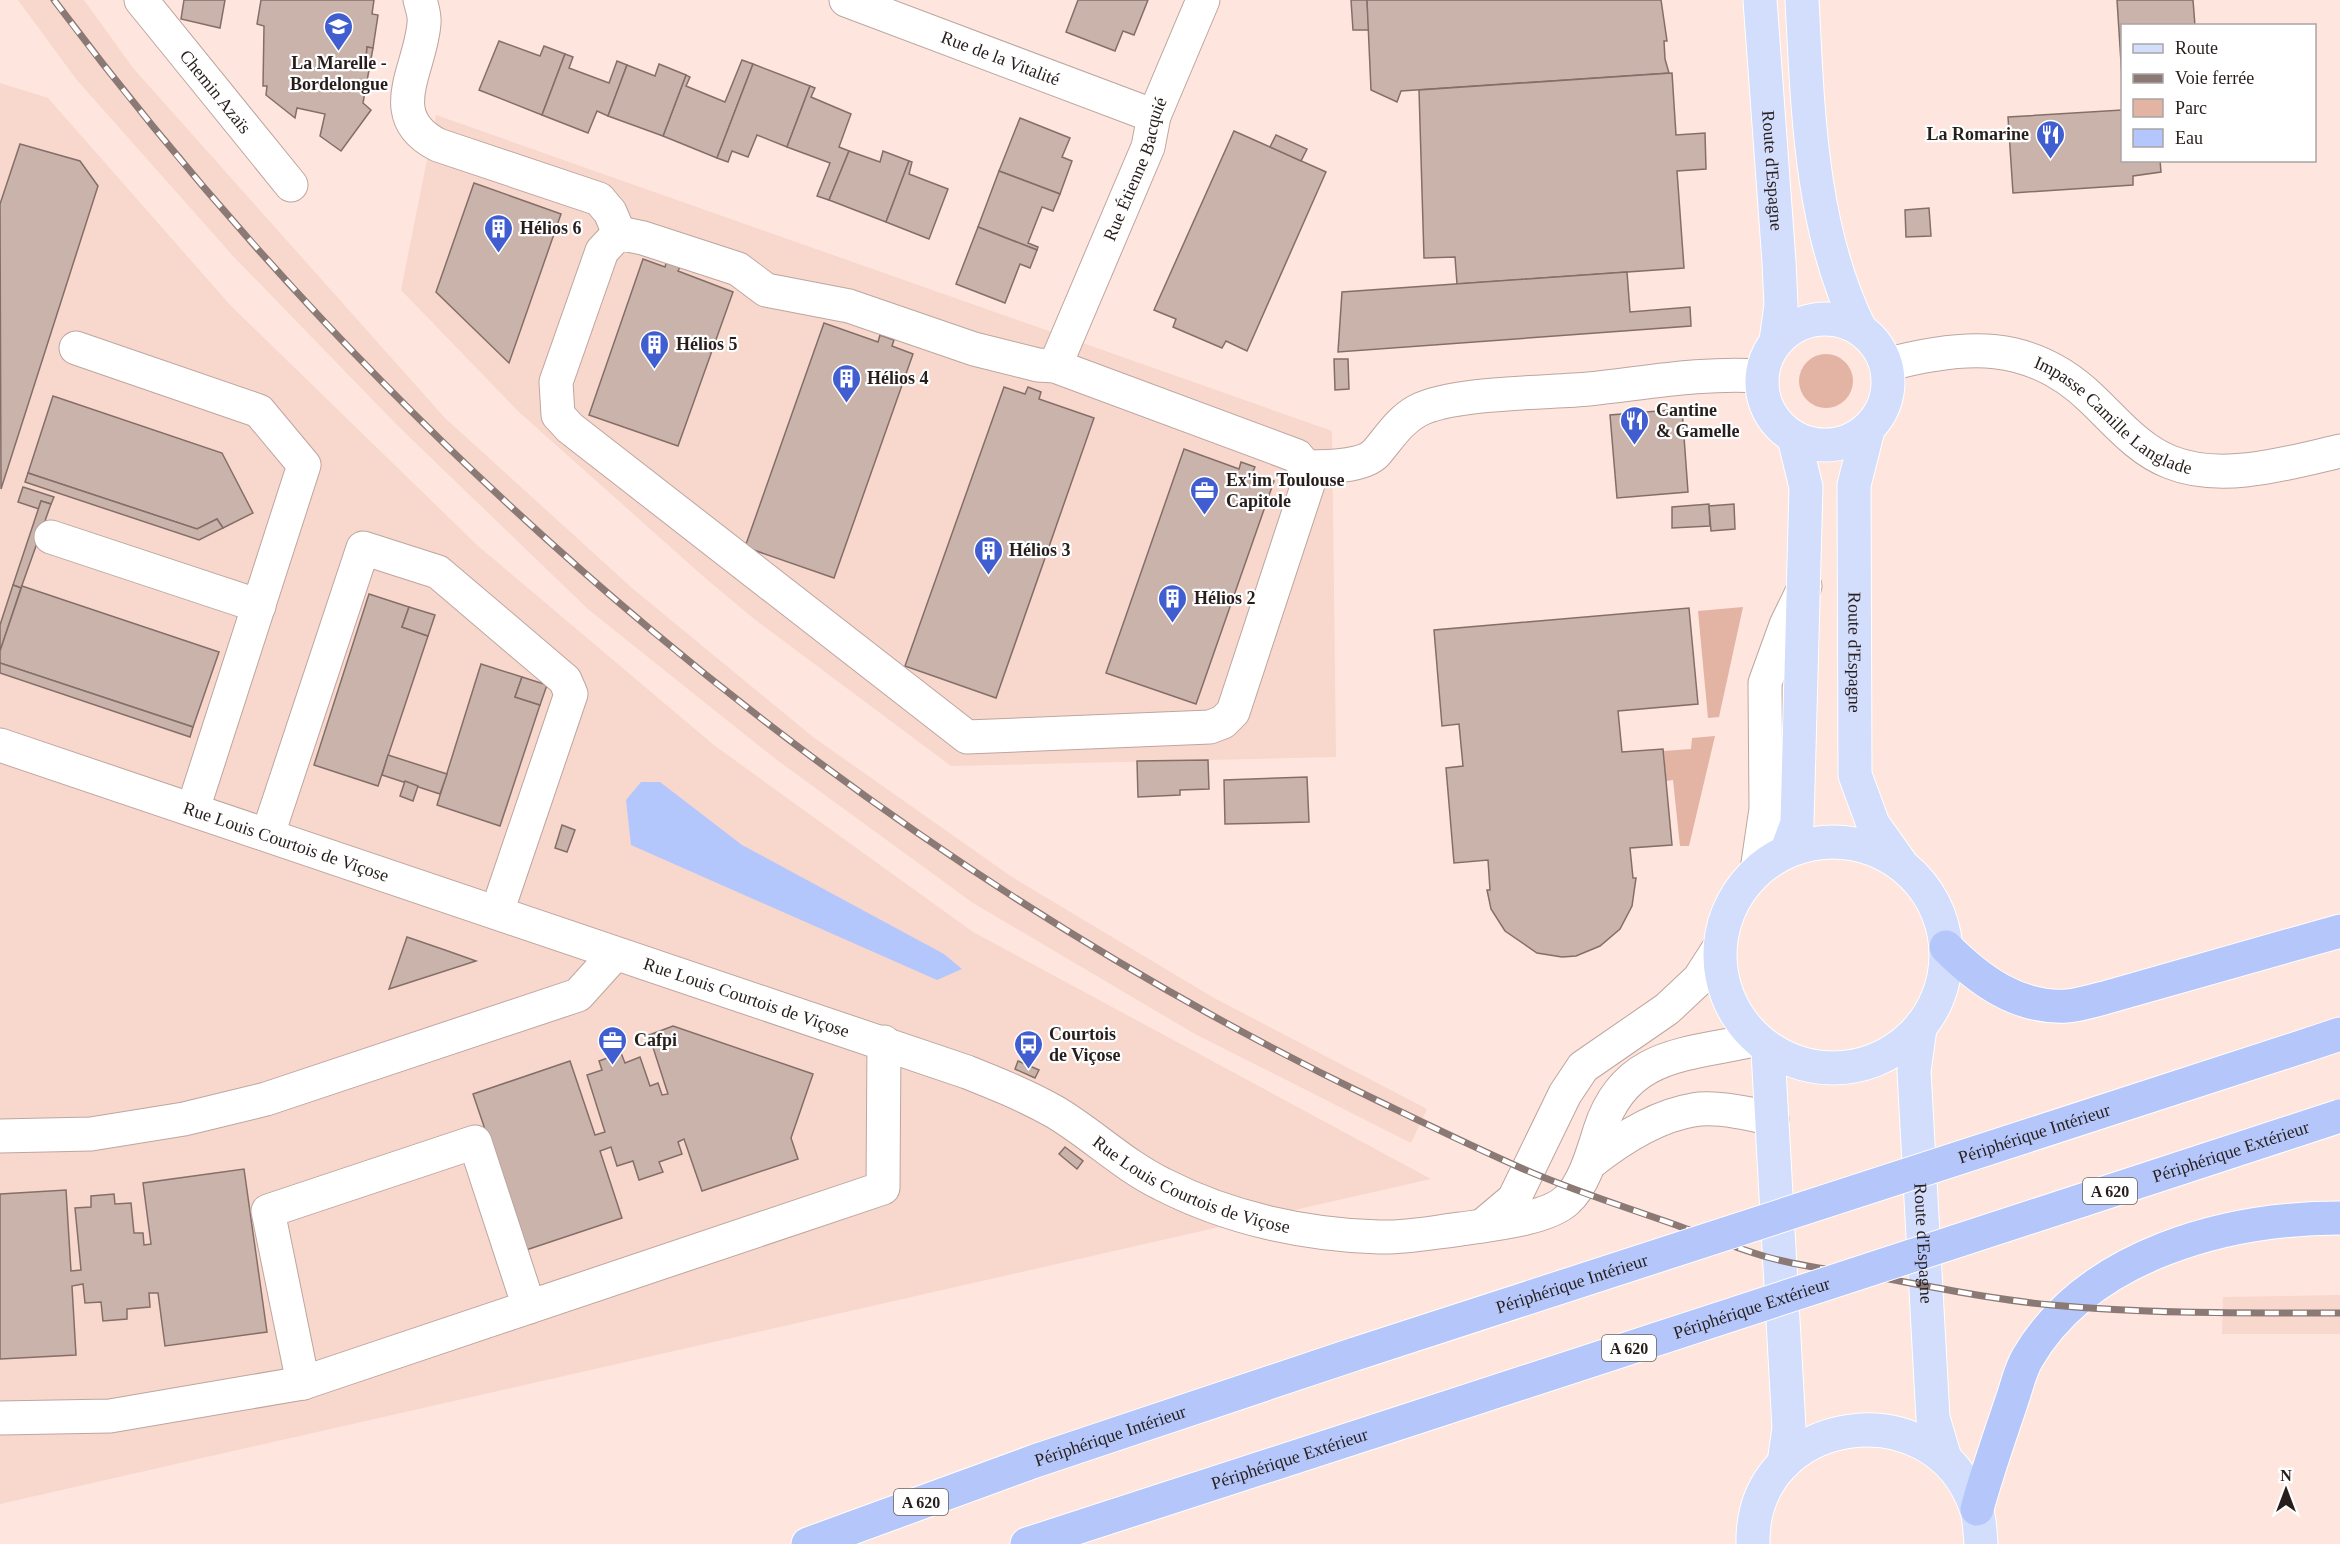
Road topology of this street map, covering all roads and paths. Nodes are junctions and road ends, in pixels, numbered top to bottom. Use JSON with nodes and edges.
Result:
{"nodes":[{"id":1,"x":141,"y":0,"type":"edge"},
{"id":2,"x":420,"y":0,"type":"edge"},
{"id":3,"x":846,"y":0,"type":"edge"},
{"id":4,"x":1203,"y":0,"type":"edge"},
{"id":5,"x":1760,"y":0,"type":"edge"},
{"id":6,"x":1802,"y":0,"type":"edge"},
{"id":7,"x":1154,"y":116,"type":"junction"},
{"id":8,"x":291,"y":185,"type":"dead end"},
{"id":9,"x":619,"y":233,"type":"junction"},
{"id":10,"x":1860,"y":329,"type":"junction"},
{"id":11,"x":1776,"y":341,"type":"junction"},
{"id":12,"x":76,"y":348,"type":"dead end"},
{"id":13,"x":1060,"y":351,"type":"junction"},
{"id":14,"x":1886,"y":365,"type":"junction"},
{"id":15,"x":1761,"y":376,"type":"junction"},
{"id":16,"x":1868,"y":430,"type":"junction"},
{"id":17,"x":1794,"y":438,"type":"junction"},
{"id":18,"x":2340,"y":451,"type":"edge"},
{"id":19,"x":1306,"y":467,"type":"junction"},
{"id":20,"x":51,"y":537,"type":"dead end"},
{"id":21,"x":1805,"y":586,"type":"junction"},
{"id":22,"x":259,"y":606,"type":"junction"},
{"id":23,"x":0,"y":745,"type":"edge"},
{"id":24,"x":193,"y":809,"type":"junction"},
{"id":25,"x":268,"y":834,"type":"junction"},
{"id":26,"x":1787,"y":850,"type":"junction"},
{"id":27,"x":1901,"y":863,"type":"junction"},
{"id":28,"x":1757,"y":870,"type":"junction"},
{"id":29,"x":497,"y":912,"type":"junction"},
{"id":30,"x":2340,"y":931,"type":"edge"},
{"id":31,"x":1946,"y":947,"type":"junction"},
{"id":32,"x":1719,"y":948,"type":"junction"},
{"id":33,"x":615,"y":954,"type":"junction"},
{"id":34,"x":1920,"y":1028,"type":"junction"},
{"id":35,"x":2325,"y":1039,"type":"edge"},
{"id":36,"x":884,"y":1042,"type":"junction"},
{"id":37,"x":1762,"y":1045,"type":"junction"},
{"id":38,"x":2340,"y":1116,"type":"edge"},
{"id":39,"x":1772,"y":1119,"type":"junction"},
{"id":40,"x":0,"y":1136,"type":"edge"},
{"id":41,"x":1590,"y":1163,"type":"junction"},
{"id":42,"x":2340,"y":1218,"type":"edge"},
{"id":43,"x":1482,"y":1226,"type":"junction"},
{"id":44,"x":529,"y":1307,"type":"junction"},
{"id":45,"x":303,"y":1383,"type":"junction"},
{"id":46,"x":0,"y":1418,"type":"edge"},
{"id":47,"x":1945,"y":1458,"type":"junction"},
{"id":48,"x":1784,"y":1463,"type":"junction"},
{"id":49,"x":1977,"y":1509,"type":"junction"},
{"id":50,"x":808,"y":1544,"type":"edge"},
{"id":51,"x":1026,"y":1544,"type":"edge"},
{"id":52,"x":1753,"y":1544,"type":"edge"},
{"id":53,"x":1981,"y":1544,"type":"edge"}],
"edges":[{"from":1,"to":8,"type":"street","name":"Chemin Azaïs"},
{"from":2,"to":9,"type":"street"},
{"from":3,"to":7,"type":"street","name":"Rue de la Vitalité"},
{"from":4,"to":7,"type":"street","name":"Rue Étienne Bacquié"},
{"from":5,"to":11,"type":"main road","name":"Route d'Espagne"},
{"from":6,"to":10,"type":"main road"},
{"from":7,"to":13,"type":"street","name":"Rue Étienne Bacquié"},
{"from":9,"to":13,"type":"street"},
{"from":9,"to":19,"type":"street"},
{"from":10,"to":11,"type":"main road"},
{"from":10,"to":14,"type":"main road"},
{"from":11,"to":15,"type":"main road"},
{"from":12,"to":22,"type":"street"},
{"from":13,"to":19,"type":"street"},
{"from":14,"to":16,"type":"main road"},
{"from":14,"to":18,"type":"street","name":"Impasse Camille Langlade"},
{"from":15,"to":17,"type":"main road"},
{"from":15,"to":19,"type":"street"},
{"from":16,"to":17,"type":"main road"},
{"from":16,"to":27,"type":"main road","name":"Route d'Espagne"},
{"from":17,"to":21,"type":"main road"},
{"from":20,"to":22,"type":"street"},
{"from":21,"to":26,"type":"main road"},
{"from":21,"to":28,"type":"street"},
{"from":22,"to":24,"type":"street"},
{"from":23,"to":24,"type":"street","name":"Rue Louis Courtois de Viçose"},
{"from":24,"to":25,"type":"street","name":"Rue Louis Courtois de Viçose"},
{"from":25,"to":29,"type":"street","name":"Rue Louis Courtois de Viçose"},
{"from":25,"to":29,"type":"street"},
{"from":26,"to":27,"type":"main road"},
{"from":26,"to":28,"type":"main road"},
{"from":27,"to":31,"type":"main road"},
{"from":28,"to":32,"type":"main road"},
{"from":29,"to":33,"type":"street","name":"Rue Louis Courtois de Viçose"},
{"from":30,"to":31,"type":"highway"},
{"from":31,"to":34,"type":"main road"},
{"from":32,"to":37,"type":"main road"},
{"from":32,"to":43,"type":"street"},
{"from":33,"to":36,"type":"street","name":"Rue Louis Courtois de Viçose"},
{"from":33,"to":40,"type":"street"},
{"from":34,"to":37,"type":"main road"},
{"from":34,"to":47,"type":"main road","name":"Route d'Espagne"},
{"from":35,"to":50,"type":"highway","name":"Périphérique Intérieur","number":"A 620","bridge":true},
{"from":36,"to":43,"type":"street","name":"Rue Louis Courtois de Viçose"},
{"from":36,"to":44,"type":"street"},
{"from":37,"to":39,"type":"main road"},
{"from":37,"to":41,"type":"street","name":"Rue Louis Courtois de Viçose"},
{"from":38,"to":51,"type":"highway","name":"Périphérique Extérieur","number":"A 620","bridge":true},
{"from":39,"to":41,"type":"street","name":"Rue Louis Courtois de Viçose"},
{"from":39,"to":48,"type":"main road"},
{"from":41,"to":43,"type":"street","name":"Rue Louis Courtois de Viçose"},
{"from":42,"to":49,"type":"highway"},
{"from":44,"to":45,"type":"street"},
{"from":44,"to":45,"type":"street"},
{"from":45,"to":46,"type":"street"},
{"from":47,"to":48,"type":"main road"},
{"from":47,"to":49,"type":"main road"},
{"from":48,"to":52,"type":"main road"},
{"from":49,"to":53,"type":"main road"}]}
